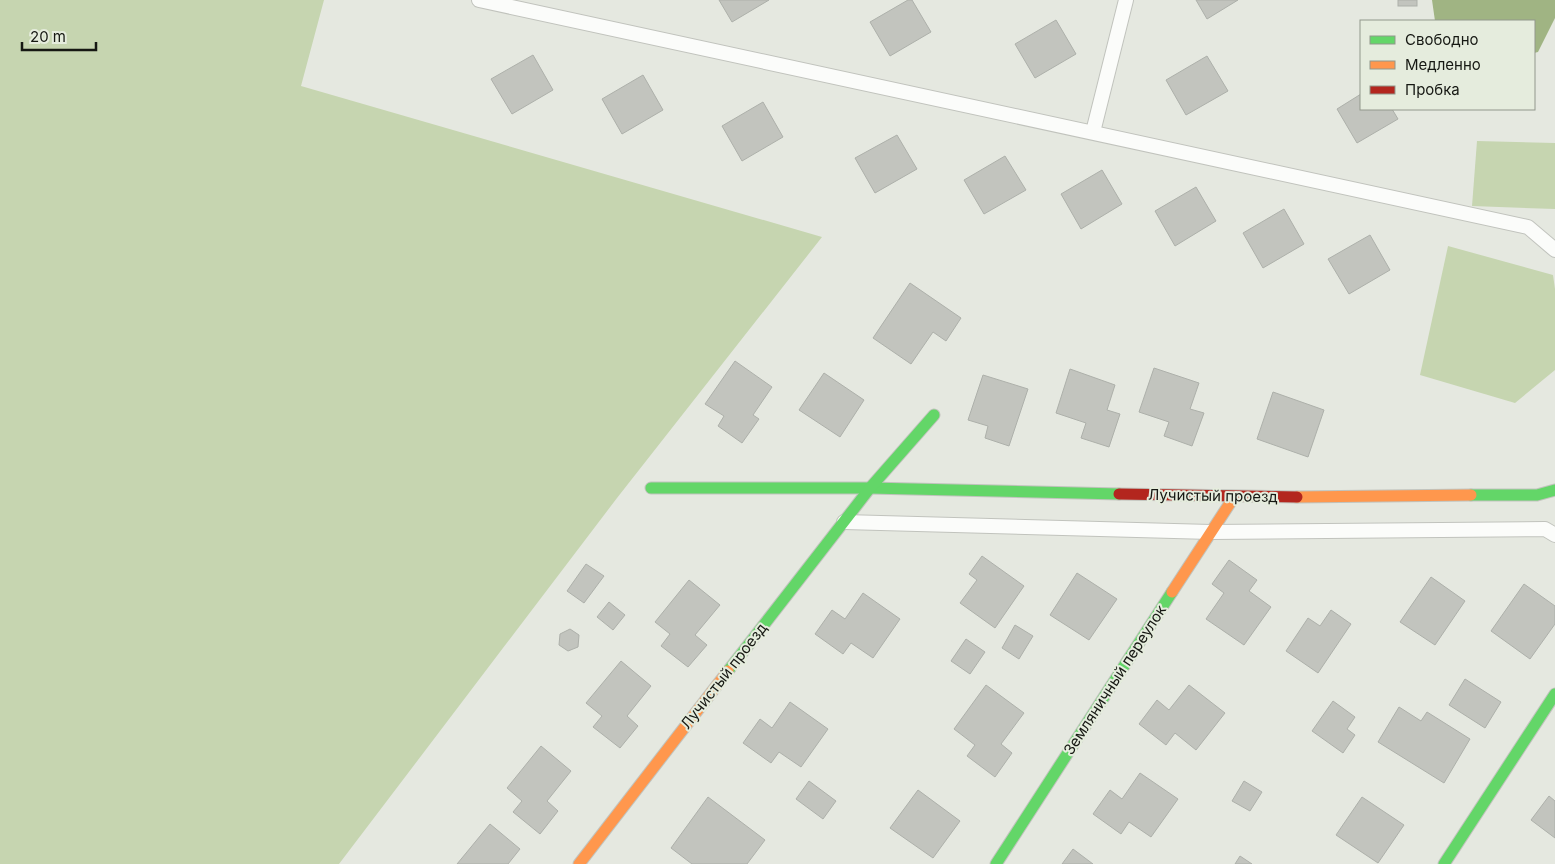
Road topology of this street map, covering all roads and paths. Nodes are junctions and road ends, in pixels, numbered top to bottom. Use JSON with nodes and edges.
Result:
{"nodes":[{"id":1,"x":479,"y":0,"type":"edge"},
{"id":2,"x":1126,"y":0,"type":"edge"},
{"id":3,"x":1092,"y":132,"type":"junction"},
{"id":4,"x":1555,"y":250,"type":"edge"},
{"id":5,"x":934,"y":416,"type":"dead end"},
{"id":6,"x":651,"y":488,"type":"dead end"},
{"id":7,"x":870,"y":488,"type":"junction"},
{"id":8,"x":1555,"y":490,"type":"edge"},
{"id":9,"x":1234,"y":497,"type":"junction"},
{"id":10,"x":844,"y":522,"type":"junction"},
{"id":11,"x":1211,"y":532,"type":"junction"},
{"id":12,"x":1555,"y":535,"type":"edge"},
{"id":13,"x":1555,"y":694,"type":"edge"},
{"id":14,"x":579,"y":864,"type":"edge"},
{"id":15,"x":996,"y":864,"type":"edge"},
{"id":16,"x":1444,"y":864,"type":"edge"}],
"edges":[{"from":1,"to":3,"type":"lane"},
{"from":2,"to":3,"type":"lane"},
{"from":3,"to":4,"type":"lane"},
{"from":5,"to":7,"type":"street","name":"Лучистый проезд"},
{"from":6,"to":7,"type":"street","name":"Лучистый проезд"},
{"from":7,"to":9,"type":"street","name":"Лучистый проезд"},
{"from":7,"to":10,"type":"street","name":"Лучистый проезд"},
{"from":8,"to":9,"type":"street","name":"Лучистый проезд"},
{"from":9,"to":11,"type":"street","name":"Земляничный переулок"},
{"from":10,"to":11,"type":"lane"},
{"from":10,"to":14,"type":"street","name":"Лучистый проезд"},
{"from":11,"to":12,"type":"lane"},
{"from":11,"to":15,"type":"street","name":"Земляничный переулок"},
{"from":13,"to":16,"type":"street"}]}
